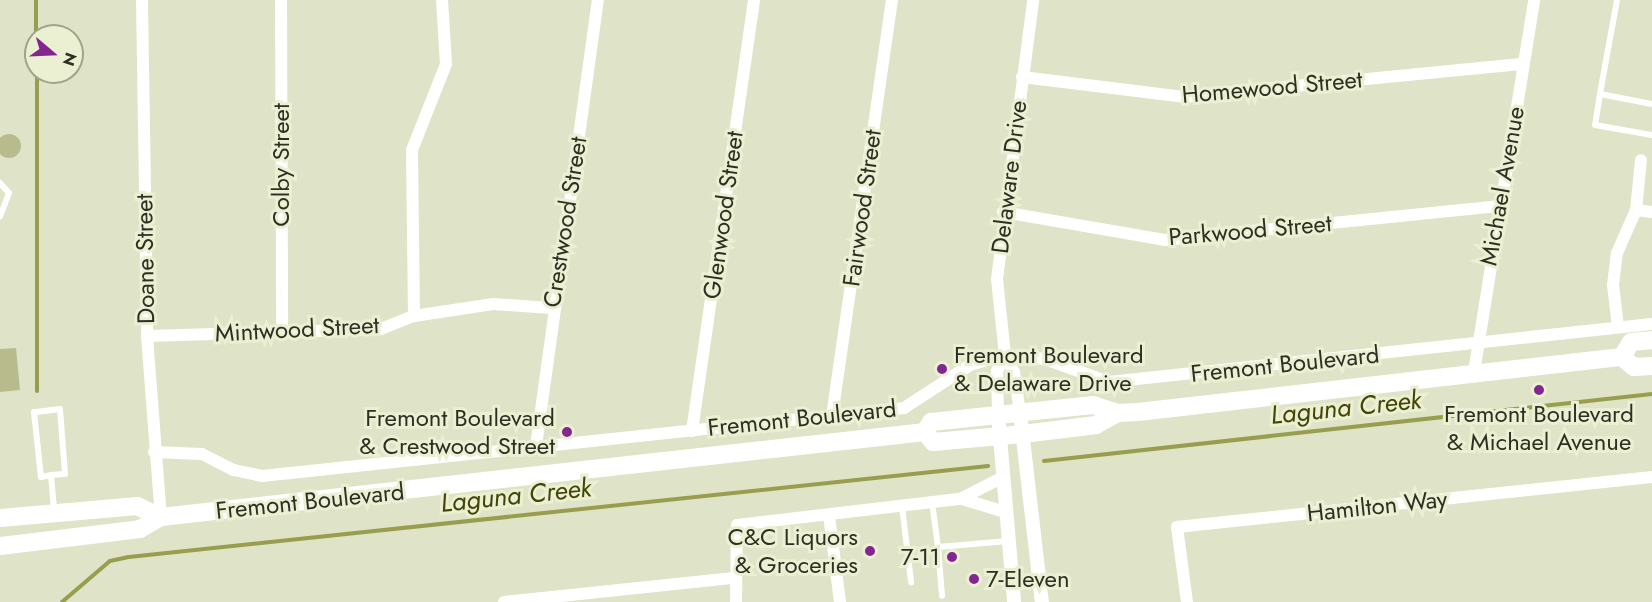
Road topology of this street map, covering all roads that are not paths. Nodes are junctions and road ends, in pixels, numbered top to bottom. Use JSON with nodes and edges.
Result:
{"nodes":[{"id":1,"x":142,"y":0,"type":"edge"},
{"id":2,"x":281,"y":0,"type":"edge"},
{"id":3,"x":442,"y":0,"type":"edge"},
{"id":4,"x":598,"y":0,"type":"edge"},
{"id":5,"x":754,"y":0,"type":"edge"},
{"id":6,"x":892,"y":0,"type":"edge"},
{"id":7,"x":1033,"y":0,"type":"edge"},
{"id":8,"x":1534,"y":0,"type":"edge"},
{"id":9,"x":1617,"y":0,"type":"edge"},
{"id":10,"x":1523,"y":64,"type":"junction"},
{"id":11,"x":1022,"y":77,"type":"junction"},
{"id":12,"x":1600,"y":94,"type":"junction"},
{"id":13,"x":1652,"y":104,"type":"edge"},
{"id":14,"x":1652,"y":135,"type":"edge"},
{"id":15,"x":1641,"y":160,"type":"dead end"},
{"id":16,"x":0,"y":183,"type":"edge"},
{"id":17,"x":1498,"y":206,"type":"junction"},
{"id":18,"x":1635,"y":210,"type":"junction"},
{"id":19,"x":1003,"y":212,"type":"junction"},
{"id":20,"x":1652,"y":212,"type":"edge"},
{"id":21,"x":0,"y":216,"type":"edge"},
{"id":22,"x":551,"y":308,"type":"junction"},
{"id":23,"x":414,"y":316,"type":"junction"},
{"id":24,"x":1652,"y":324,"type":"edge"},
{"id":25,"x":1618,"y":327,"type":"junction"},
{"id":26,"x":282,"y":330,"type":"junction"},
{"id":27,"x":147,"y":336,"type":"junction"},
{"id":28,"x":1652,"y":340,"type":"edge"},
{"id":29,"x":1474,"y":343,"type":"junction"},
{"id":30,"x":1005,"y":356,"type":"junction"},
{"id":31,"x":1622,"y":357,"type":"junction"},
{"id":32,"x":1652,"y":366,"type":"edge"},
{"id":33,"x":1474,"y":372,"type":"junction"},
{"id":34,"x":1020,"y":413,"type":"junction"},
{"id":35,"x":1118,"y":413,"type":"junction"},
{"id":36,"x":998,"y":414,"type":"junction"},
{"id":37,"x":832,"y":416,"type":"junction"},
{"id":38,"x":692,"y":431,"type":"junction"},
{"id":39,"x":925,"y":432,"type":"junction"},
{"id":40,"x":1023,"y":434,"type":"junction"},
{"id":41,"x":999,"y":436,"type":"junction"},
{"id":42,"x":536,"y":446,"type":"junction"},
{"id":43,"x":153,"y":452,"type":"junction"},
{"id":44,"x":51,"y":475,"type":"junction"},
{"id":45,"x":1652,"y":477,"type":"edge"},
{"id":46,"x":1001,"y":478,"type":"junction"},
{"id":47,"x":960,"y":499,"type":"junction"},
{"id":48,"x":932,"y":502,"type":"junction"},
{"id":49,"x":902,"y":506,"type":"junction"},
{"id":50,"x":1005,"y":512,"type":"junction"},
{"id":51,"x":54,"y":513,"type":"junction"},
{"id":52,"x":829,"y":515,"type":"junction"},
{"id":53,"x":160,"y":517,"type":"junction"},
{"id":54,"x":0,"y":518,"type":"edge"},
{"id":55,"x":1008,"y":541,"type":"junction"},
{"id":56,"x":0,"y":546,"type":"edge"},
{"id":57,"x":938,"y":547,"type":"junction"},
{"id":58,"x":734,"y":579,"type":"junction"},
{"id":59,"x":911,"y":582,"type":"dead end"},
{"id":60,"x":942,"y":596,"type":"dead end"},
{"id":61,"x":504,"y":602,"type":"edge"},
{"id":62,"x":736,"y":602,"type":"edge"},
{"id":63,"x":840,"y":602,"type":"edge"},
{"id":64,"x":1014,"y":602,"type":"edge"},
{"id":65,"x":1041,"y":602,"type":"edge"},
{"id":66,"x":1187,"y":602,"type":"edge"}],
"edges":[{"from":1,"to":27,"type":"street","name":"Doane Street"},
{"from":2,"to":26,"type":"street","name":"Colby Street"},
{"from":3,"to":23,"type":"street"},
{"from":4,"to":22,"type":"street","name":"Crestwood Street"},
{"from":5,"to":38,"type":"street","name":"Glenwood Street"},
{"from":6,"to":37,"type":"street","name":"Fairwood Street"},
{"from":7,"to":11,"type":"street","name":"Delaware Drive"},
{"from":8,"to":10,"type":"street","name":"Michael Avenue"},
{"from":9,"to":12,"type":"lane"},
{"from":10,"to":11,"type":"street","name":"Homewood Street"},
{"from":10,"to":17,"type":"street","name":"Michael Avenue"},
{"from":11,"to":19,"type":"street","name":"Delaware Drive"},
{"from":12,"to":13,"type":"lane"},
{"from":12,"to":14,"type":"lane"},
{"from":15,"to":18,"type":"street"},
{"from":16,"to":21,"type":"lane"},
{"from":17,"to":19,"type":"street","name":"Parkwood Street"},
{"from":17,"to":29,"type":"street","name":"Michael Avenue"},
{"from":18,"to":20,"type":"street"},
{"from":18,"to":25,"type":"street"},
{"from":19,"to":30,"type":"street","name":"Delaware Drive"},
{"from":22,"to":23,"type":"street","name":"Mintwood Street"},
{"from":22,"to":42,"type":"street","name":"Crestwood Street"},
{"from":23,"to":26,"type":"street","name":"Mintwood Street"},
{"from":24,"to":25,"type":"street","name":"Fremont Boulevard"},
{"from":25,"to":29,"type":"street","name":"Fremont Boulevard"},
{"from":26,"to":27,"type":"street","name":"Mintwood Street"},
{"from":27,"to":43,"type":"street","name":"Doane Street"},
{"from":28,"to":31,"type":"main road"},
{"from":29,"to":30,"type":"street","name":"Fremont Boulevard"},
{"from":29,"to":33,"type":"street","name":"Michael Avenue"},
{"from":30,"to":34,"type":"street","name":"Delaware Drive"},
{"from":30,"to":36,"type":"street","name":"Delaware Drive"},
{"from":30,"to":37,"type":"street","name":"Fremont Boulevard"},
{"from":31,"to":32,"type":"main road","name":"Fremont Boulevard"},
{"from":31,"to":33,"type":"main road","name":"Fremont Boulevard"},
{"from":33,"to":35,"type":"main road","name":"Fremont Boulevard"},
{"from":34,"to":35,"type":"main road","name":"Fremont Boulevard"},
{"from":34,"to":36,"type":"main road","name":"Fremont Boulevard"},
{"from":34,"to":40,"type":"street","name":"Delaware Drive"},
{"from":35,"to":40,"type":"main road","name":"Fremont Boulevard"},
{"from":36,"to":39,"type":"main road","name":"Fremont Boulevard"},
{"from":36,"to":41,"type":"street","name":"Delaware Drive"},
{"from":37,"to":38,"type":"street","name":"Fremont Boulevard"},
{"from":38,"to":42,"type":"street","name":"Fremont Boulevard"},
{"from":39,"to":41,"type":"main road","name":"Fremont Boulevard"},
{"from":39,"to":53,"type":"main road","name":"Fremont Boulevard"},
{"from":40,"to":41,"type":"main road","name":"Fremont Boulevard"},
{"from":40,"to":65,"type":"street","name":"Delaware Drive"},
{"from":41,"to":46,"type":"street","name":"Delaware Drive"},
{"from":42,"to":43,"type":"street","name":"Fremont Boulevard"},
{"from":43,"to":53,"type":"street","name":"Doane Street"},
{"from":44,"to":44,"type":"lane"},
{"from":44,"to":51,"type":"lane"},
{"from":45,"to":66,"type":"street","name":"Hamilton Way"},
{"from":46,"to":47,"type":"street"},
{"from":46,"to":50,"type":"street","name":"Delaware Drive"},
{"from":47,"to":48,"type":"street"},
{"from":47,"to":50,"type":"street"},
{"from":48,"to":49,"type":"street"},
{"from":48,"to":57,"type":"lane"},
{"from":49,"to":52,"type":"street"},
{"from":49,"to":59,"type":"lane"},
{"from":50,"to":55,"type":"street","name":"Delaware Drive"},
{"from":51,"to":53,"type":"main road","name":"Fremont Boulevard"},
{"from":51,"to":54,"type":"main road","name":"Fremont Boulevard"},
{"from":52,"to":58,"type":"street"},
{"from":52,"to":63,"type":"street"},
{"from":53,"to":56,"type":"main road","name":"Fremont Boulevard"},
{"from":55,"to":57,"type":"lane"},
{"from":55,"to":64,"type":"street","name":"Delaware Drive"},
{"from":57,"to":60,"type":"lane"},
{"from":58,"to":61,"type":"street"},
{"from":58,"to":62,"type":"street"}]}
